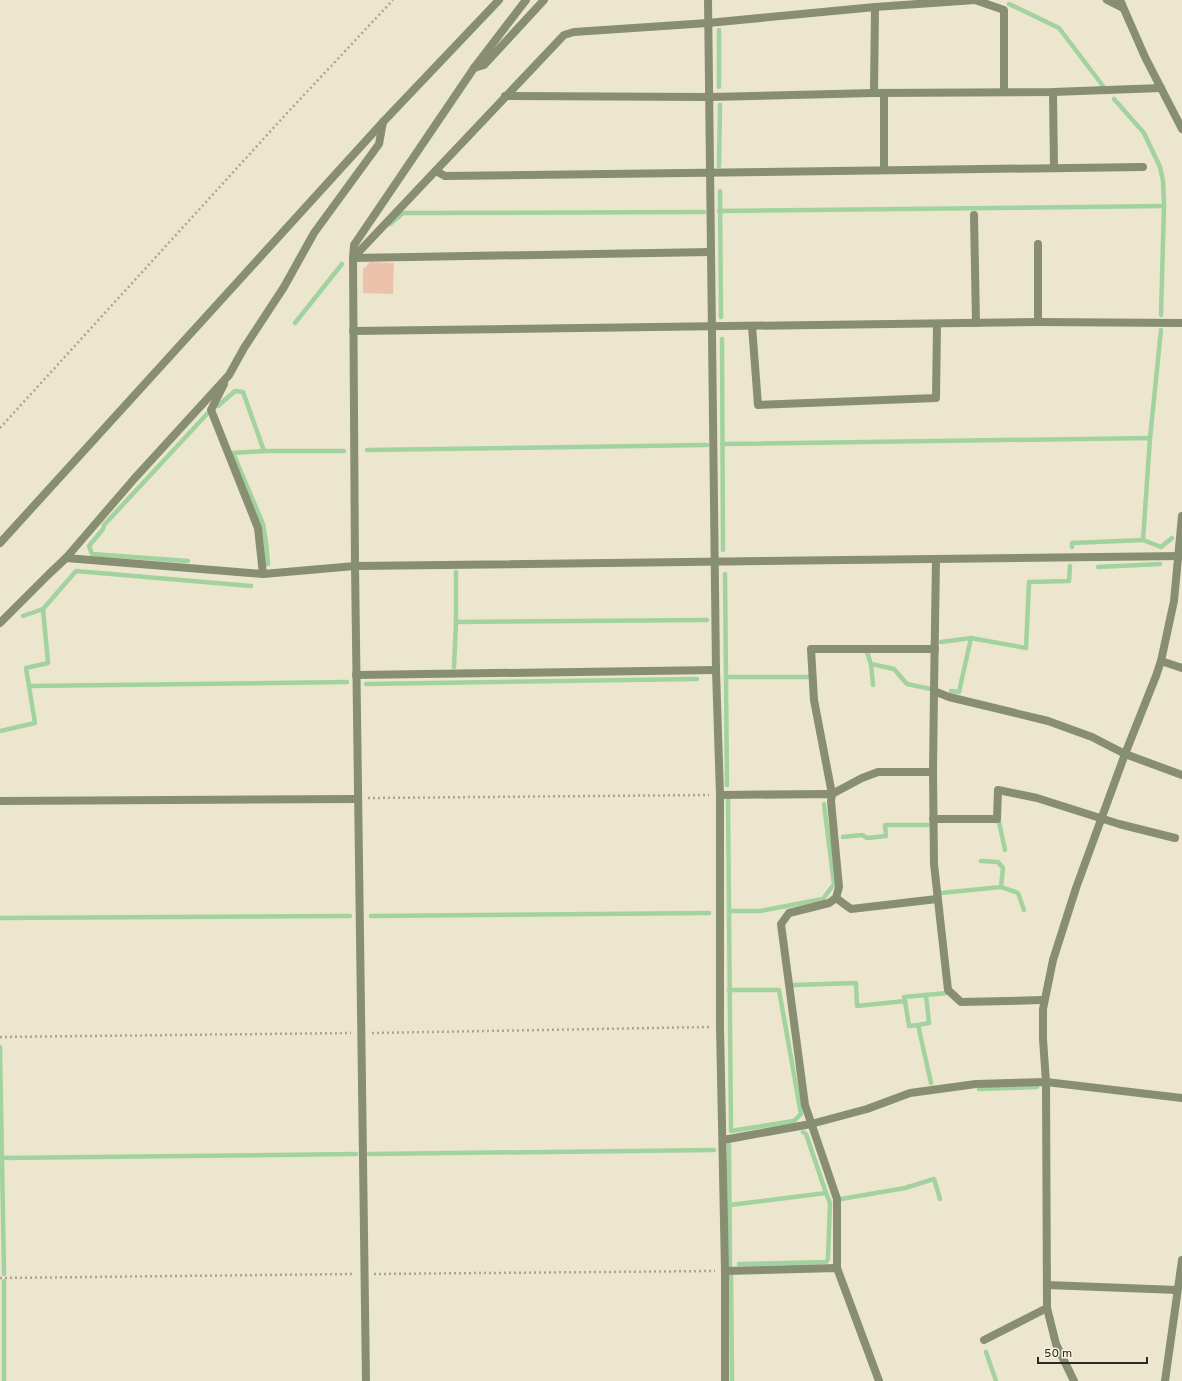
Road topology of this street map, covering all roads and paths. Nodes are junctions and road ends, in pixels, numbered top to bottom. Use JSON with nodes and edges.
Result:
{"nodes":[{"id":1,"x":393,"y":0,"type":"edge"},
{"id":2,"x":499,"y":0,"type":"edge"},
{"id":3,"x":526,"y":0,"type":"edge"},
{"id":4,"x":544,"y":0,"type":"edge"},
{"id":5,"x":708,"y":0,"type":"edge"},
{"id":6,"x":975,"y":0,"type":"edge"},
{"id":7,"x":1108,"y":0,"type":"edge"},
{"id":8,"x":1120,"y":0,"type":"edge"},
{"id":9,"x":875,"y":7,"type":"junction"},
{"id":10,"x":1123,"y":8,"type":"junction"},
{"id":11,"x":708,"y":23,"type":"junction"},
{"id":12,"x":474,"y":68,"type":"junction"},
{"id":13,"x":1161,"y":88,"type":"junction"},
{"id":14,"x":1004,"y":91,"type":"junction"},
{"id":15,"x":1053,"y":92,"type":"junction"},
{"id":16,"x":874,"y":93,"type":"junction"},
{"id":17,"x":884,"y":93,"type":"junction"},
{"id":18,"x":505,"y":96,"type":"junction"},
{"id":19,"x":709,"y":97,"type":"junction"},
{"id":20,"x":383,"y":122,"type":"junction"},
{"id":21,"x":1182,"y":129,"type":"edge"},
{"id":22,"x":1143,"y":166,"type":"dead end"},
{"id":23,"x":1054,"y":168,"type":"junction"},
{"id":24,"x":884,"y":170,"type":"junction"},
{"id":25,"x":436,"y":171,"type":"junction"},
{"id":26,"x":710,"y":172,"type":"junction"},
{"id":27,"x":974,"y":215,"type":"dead end"},
{"id":28,"x":1038,"y":244,"type":"dead end"},
{"id":29,"x":711,"y":252,"type":"junction"},
{"id":30,"x":353,"y":258,"type":"junction"},
{"id":31,"x":1038,"y":322,"type":"junction"},
{"id":32,"x":976,"y":323,"type":"junction"},
{"id":33,"x":1182,"y":323,"type":"edge"},
{"id":34,"x":937,"y":324,"type":"junction"},
{"id":35,"x":752,"y":326,"type":"junction"},
{"id":36,"x":712,"y":327,"type":"junction"},
{"id":37,"x":353,"y":331,"type":"junction"},
{"id":38,"x":229,"y":374,"type":"junction"},
{"id":39,"x":0,"y":428,"type":"edge"},
{"id":40,"x":1182,"y":516,"type":"edge"},
{"id":41,"x":0,"y":543,"type":"edge"},
{"id":42,"x":1180,"y":556,"type":"edge"},
{"id":43,"x":66,"y":558,"type":"junction"},
{"id":44,"x":936,"y":559,"type":"junction"},
{"id":45,"x":716,"y":561,"type":"junction"},
{"id":46,"x":355,"y":566,"type":"junction"},
{"id":47,"x":263,"y":574,"type":"junction"},
{"id":48,"x":9,"y":615,"type":"junction"},
{"id":49,"x":0,"y":623,"type":"edge"},
{"id":50,"x":0,"y":628,"type":"edge"},
{"id":51,"x":935,"y":649,"type":"junction"},
{"id":52,"x":1161,"y":661,"type":"junction"},
{"id":53,"x":1182,"y":668,"type":"edge"},
{"id":54,"x":716,"y":670,"type":"junction"},
{"id":55,"x":356,"y":675,"type":"junction"},
{"id":56,"x":934,"y":691,"type":"junction"},
{"id":57,"x":1125,"y":754,"type":"junction"},
{"id":58,"x":933,"y":772,"type":"junction"},
{"id":59,"x":1182,"y":775,"type":"edge"},
{"id":60,"x":832,"y":794,"type":"junction"},
{"id":61,"x":720,"y":795,"type":"junction"},
{"id":62,"x":358,"y":799,"type":"junction"},
{"id":63,"x":0,"y":801,"type":"edge"},
{"id":64,"x":1102,"y":818,"type":"junction"},
{"id":65,"x":933,"y":819,"type":"junction"},
{"id":66,"x":1175,"y":838,"type":"dead end"},
{"id":67,"x":836,"y":898,"type":"junction"},
{"id":68,"x":937,"y":899,"type":"junction"},
{"id":69,"x":1044,"y":1000,"type":"junction"},
{"id":70,"x":720,"y":1027,"type":"junction"},
{"id":71,"x":361,"y":1033,"type":"junction"},
{"id":72,"x":0,"y":1037,"type":"edge"},
{"id":73,"x":1046,"y":1082,"type":"junction"},
{"id":74,"x":1182,"y":1098,"type":"edge"},
{"id":75,"x":811,"y":1124,"type":"junction"},
{"id":76,"x":723,"y":1140,"type":"junction"},
{"id":77,"x":1182,"y":1260,"type":"edge"},
{"id":78,"x":837,"y":1268,"type":"junction"},
{"id":79,"x":725,"y":1271,"type":"junction"},
{"id":80,"x":1047,"y":1285,"type":"junction"},
{"id":81,"x":1177,"y":1290,"type":"junction"},
{"id":82,"x":1047,"y":1308,"type":"junction"},
{"id":83,"x":984,"y":1340,"type":"dead end"},
{"id":84,"x":366,"y":1381,"type":"edge"},
{"id":85,"x":726,"y":1381,"type":"edge"},
{"id":86,"x":879,"y":1381,"type":"edge"},
{"id":87,"x":1074,"y":1381,"type":"edge"},
{"id":88,"x":1165,"y":1381,"type":"edge"}],
"edges":[{"from":1,"to":39,"type":"path"},
{"from":2,"to":20,"type":"street"},
{"from":3,"to":12,"type":"street"},
{"from":4,"to":12,"type":"street"},
{"from":5,"to":11,"type":"street"},
{"from":6,"to":9,"type":"street"},
{"from":6,"to":14,"type":"street"},
{"from":7,"to":10,"type":"street"},
{"from":8,"to":10,"type":"street"},
{"from":9,"to":11,"type":"street"},
{"from":9,"to":16,"type":"street"},
{"from":10,"to":13,"type":"street"},
{"from":11,"to":18,"type":"street"},
{"from":11,"to":19,"type":"street"},
{"from":12,"to":30,"type":"street"},
{"from":13,"to":15,"type":"street"},
{"from":13,"to":21,"type":"street"},
{"from":14,"to":15,"type":"street"},
{"from":14,"to":17,"type":"street"},
{"from":15,"to":23,"type":"street"},
{"from":16,"to":17,"type":"street"},
{"from":16,"to":19,"type":"street"},
{"from":17,"to":24,"type":"street"},
{"from":18,"to":19,"type":"street"},
{"from":18,"to":25,"type":"street"},
{"from":19,"to":26,"type":"street"},
{"from":20,"to":38,"type":"street"},
{"from":20,"to":41,"type":"street"},
{"from":22,"to":23,"type":"street"},
{"from":23,"to":24,"type":"street"},
{"from":24,"to":26,"type":"street"},
{"from":25,"to":26,"type":"street"},
{"from":25,"to":30,"type":"street"},
{"from":26,"to":29,"type":"street"},
{"from":27,"to":32,"type":"street"},
{"from":28,"to":31,"type":"street"},
{"from":29,"to":30,"type":"street"},
{"from":29,"to":36,"type":"street"},
{"from":30,"to":37,"type":"street"},
{"from":31,"to":32,"type":"street"},
{"from":31,"to":33,"type":"street"},
{"from":32,"to":34,"type":"street"},
{"from":34,"to":35,"type":"street"},
{"from":34,"to":35,"type":"street"},
{"from":35,"to":36,"type":"street"},
{"from":36,"to":37,"type":"street"},
{"from":36,"to":45,"type":"street"},
{"from":37,"to":46,"type":"street"},
{"from":38,"to":43,"type":"street"},
{"from":38,"to":47,"type":"street"},
{"from":40,"to":42,"type":"street"},
{"from":42,"to":44,"type":"street"},
{"from":42,"to":52,"type":"street"},
{"from":43,"to":47,"type":"street"},
{"from":43,"to":48,"type":"street"},
{"from":44,"to":45,"type":"street"},
{"from":44,"to":51,"type":"street"},
{"from":45,"to":46,"type":"street"},
{"from":45,"to":54,"type":"street"},
{"from":46,"to":47,"type":"street"},
{"from":46,"to":55,"type":"street"},
{"from":48,"to":49,"type":"street"},
{"from":48,"to":50,"type":"street"},
{"from":51,"to":56,"type":"street"},
{"from":51,"to":60,"type":"street"},
{"from":52,"to":53,"type":"street"},
{"from":52,"to":57,"type":"street"},
{"from":54,"to":55,"type":"street"},
{"from":54,"to":61,"type":"street"},
{"from":55,"to":62,"type":"street"},
{"from":56,"to":57,"type":"street"},
{"from":56,"to":58,"type":"street"},
{"from":57,"to":59,"type":"street"},
{"from":57,"to":64,"type":"street"},
{"from":58,"to":60,"type":"street"},
{"from":58,"to":65,"type":"street"},
{"from":60,"to":61,"type":"street"},
{"from":60,"to":67,"type":"street"},
{"from":61,"to":62,"type":"path"},
{"from":61,"to":70,"type":"street"},
{"from":62,"to":63,"type":"street"},
{"from":62,"to":71,"type":"street"},
{"from":64,"to":65,"type":"street"},
{"from":64,"to":66,"type":"street"},
{"from":64,"to":69,"type":"street"},
{"from":65,"to":68,"type":"street"},
{"from":67,"to":68,"type":"street"},
{"from":67,"to":75,"type":"street"},
{"from":68,"to":69,"type":"street"},
{"from":69,"to":73,"type":"street"},
{"from":70,"to":71,"type":"path"},
{"from":70,"to":76,"type":"street"},
{"from":71,"to":72,"type":"path"},
{"from":71,"to":84,"type":"street"},
{"from":73,"to":74,"type":"street"},
{"from":73,"to":75,"type":"street"},
{"from":73,"to":80,"type":"street"},
{"from":75,"to":76,"type":"street"},
{"from":75,"to":78,"type":"street"},
{"from":76,"to":79,"type":"street"},
{"from":77,"to":81,"type":"street"},
{"from":78,"to":79,"type":"street"},
{"from":78,"to":86,"type":"street"},
{"from":79,"to":85,"type":"street"},
{"from":80,"to":81,"type":"street"},
{"from":80,"to":82,"type":"street"},
{"from":81,"to":88,"type":"street"},
{"from":82,"to":83,"type":"street"},
{"from":82,"to":87,"type":"street"}]}
